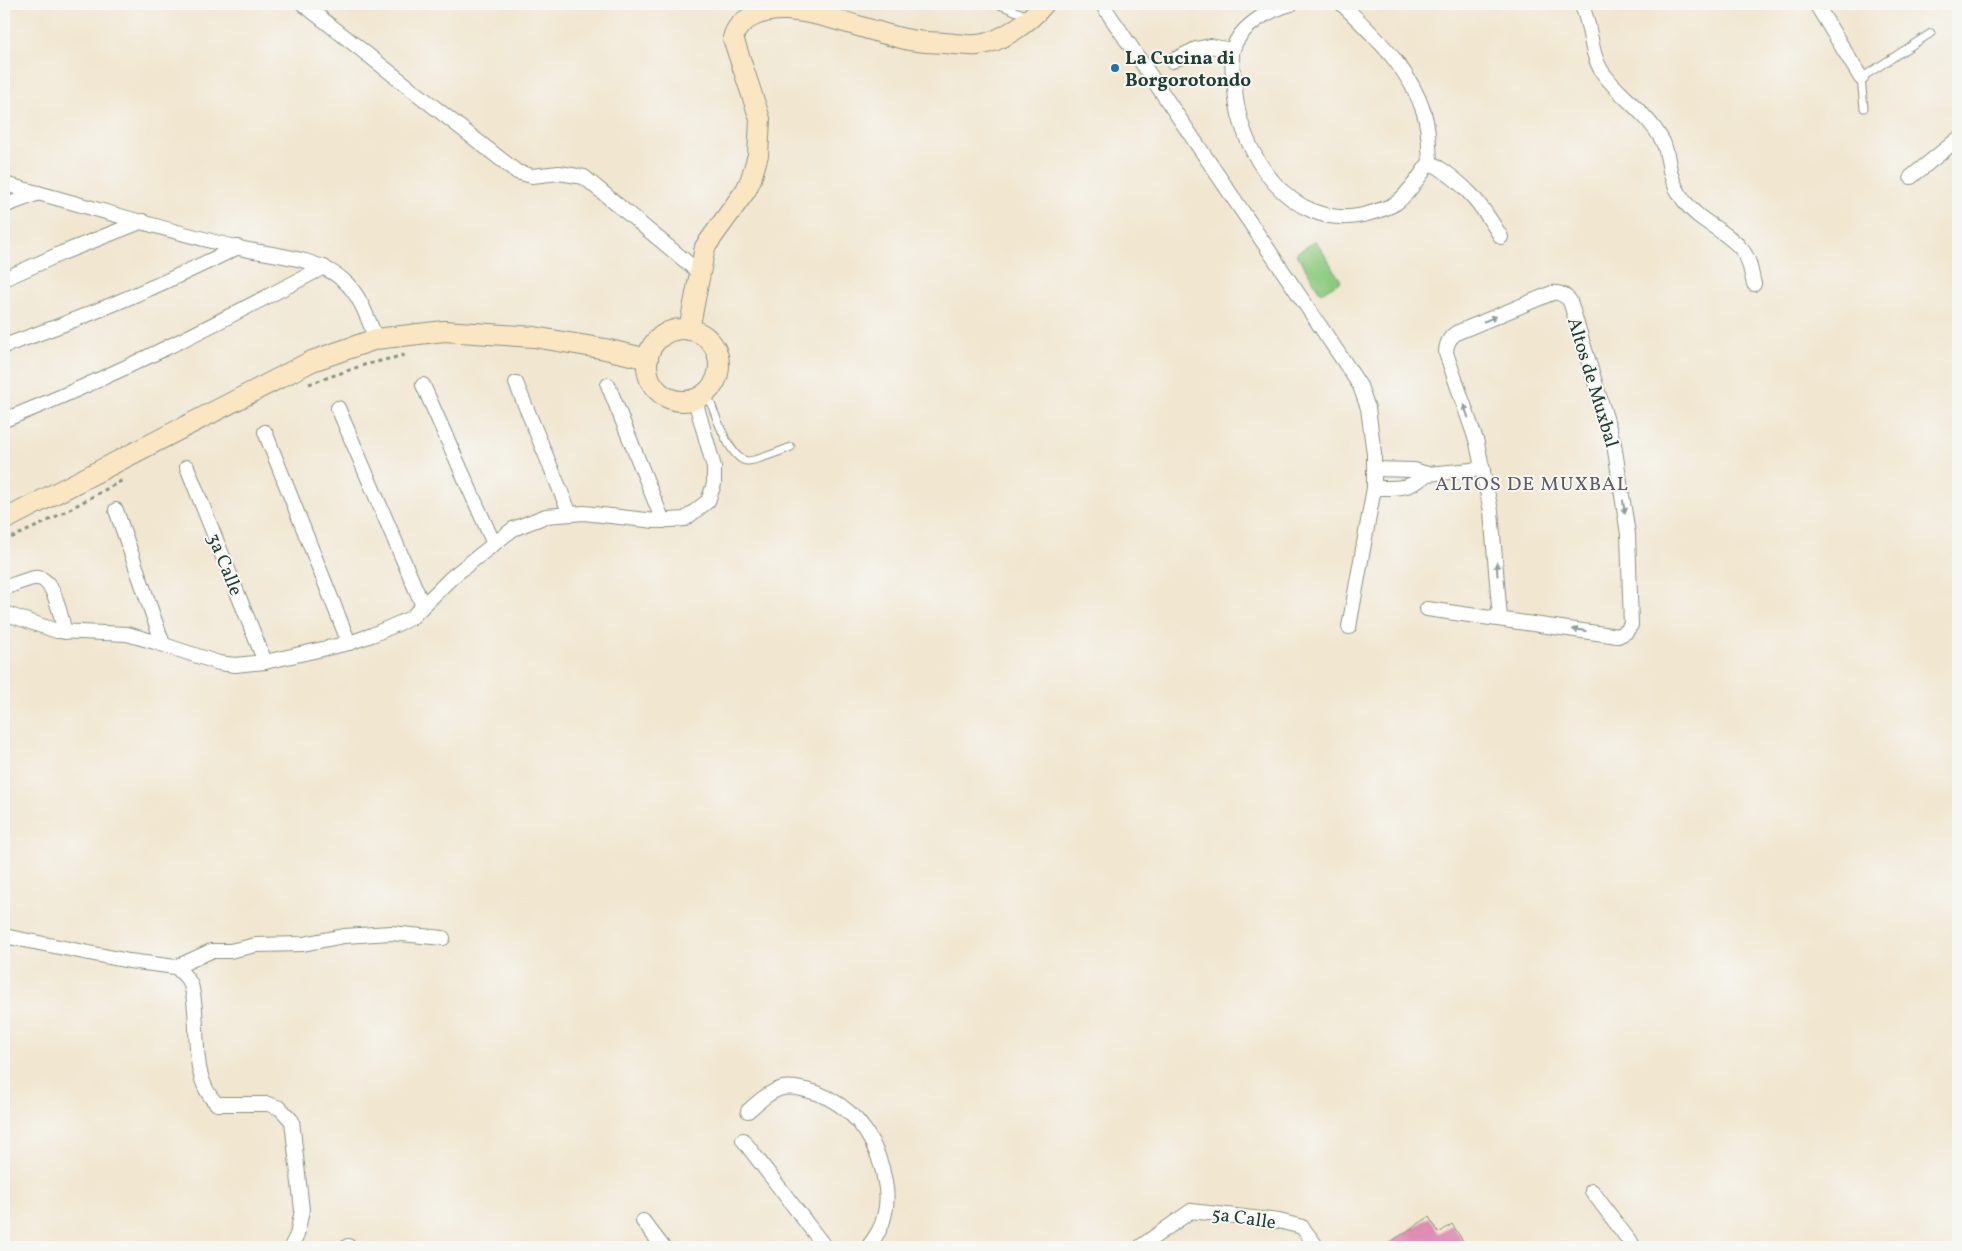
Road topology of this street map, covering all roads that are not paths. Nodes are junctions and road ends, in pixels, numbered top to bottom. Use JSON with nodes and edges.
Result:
{"nodes":[{"id":1,"x":303,"y":4,"type":"edge"},
{"id":2,"x":997,"y":4,"type":"edge"},
{"id":3,"x":1102,"y":4,"type":"edge"},
{"id":4,"x":1291,"y":4,"type":"edge"},
{"id":5,"x":1342,"y":4,"type":"edge"},
{"id":6,"x":1581,"y":4,"type":"edge"},
{"id":7,"x":1816,"y":4,"type":"edge"},
{"id":8,"x":1038,"y":11,"type":"edge"},
{"id":9,"x":1931,"y":32,"type":"dead end"},
{"id":10,"x":1232,"y":50,"type":"junction"},
{"id":11,"x":1172,"y":61,"type":"dead end"},
{"id":12,"x":1861,"y":78,"type":"junction"},
{"id":13,"x":1864,"y":108,"type":"dead end"},
{"id":14,"x":1958,"y":140,"type":"edge"},
{"id":15,"x":1430,"y":162,"type":"junction"},
{"id":16,"x":1911,"y":178,"type":"dead end"},
{"id":17,"x":4,"y":184,"type":"edge"},
{"id":18,"x":38,"y":193,"type":"junction"},
{"id":19,"x":4,"y":206,"type":"edge"},
{"id":20,"x":143,"y":222,"type":"junction"},
{"id":21,"x":1500,"y":237,"type":"dead end"},
{"id":22,"x":238,"y":248,"type":"junction"},
{"id":23,"x":324,"y":267,"type":"junction"},
{"id":24,"x":700,"y":273,"type":"junction"},
{"id":25,"x":4,"y":279,"type":"edge"},
{"id":26,"x":1754,"y":284,"type":"dead end"},
{"id":27,"x":690,"y":330,"type":"junction"},
{"id":28,"x":376,"y":339,"type":"junction"},
{"id":29,"x":4,"y":346,"type":"edge"},
{"id":30,"x":648,"y":359,"type":"junction"},
{"id":31,"x":516,"y":383,"type":"dead end"},
{"id":32,"x":423,"y":385,"type":"dead end"},
{"id":33,"x":608,"y":385,"type":"dead end"},
{"id":34,"x":701,"y":396,"type":"junction"},
{"id":35,"x":338,"y":408,"type":"dead end"},
{"id":36,"x":4,"y":420,"type":"edge"},
{"id":37,"x":265,"y":432,"type":"dead end"},
{"id":38,"x":791,"y":448,"type":"dead end"},
{"id":39,"x":187,"y":467,"type":"dead end"},
{"id":40,"x":1374,"y":469,"type":"junction"},
{"id":41,"x":1483,"y":469,"type":"junction"},
{"id":42,"x":1427,"y":474,"type":"junction"},
{"id":43,"x":1374,"y":488,"type":"junction"},
{"id":44,"x":116,"y":510,"type":"dead end"},
{"id":45,"x":570,"y":514,"type":"junction"},
{"id":46,"x":4,"y":520,"type":"edge"},
{"id":47,"x":663,"y":520,"type":"junction"},
{"id":48,"x":494,"y":544,"type":"junction"},
{"id":49,"x":4,"y":588,"type":"edge"},
{"id":50,"x":423,"y":606,"type":"junction"},
{"id":51,"x":1428,"y":609,"type":"dead end"},
{"id":52,"x":4,"y":612,"type":"edge"},
{"id":53,"x":1500,"y":618,"type":"junction"},
{"id":54,"x":1349,"y":626,"type":"dead end"},
{"id":55,"x":65,"y":632,"type":"junction"},
{"id":56,"x":349,"y":643,"type":"junction"},
{"id":57,"x":162,"y":644,"type":"junction"},
{"id":58,"x":265,"y":662,"type":"junction"},
{"id":59,"x":4,"y":936,"type":"edge"},
{"id":60,"x":443,"y":938,"type":"dead end"},
{"id":61,"x":176,"y":967,"type":"junction"},
{"id":62,"x":748,"y":1111,"type":"dead end"},
{"id":63,"x":743,"y":1140,"type":"dead end"},
{"id":64,"x":1592,"y":1191,"type":"dead end"},
{"id":65,"x":643,"y":1221,"type":"dead end"},
{"id":66,"x":291,"y":1247,"type":"edge"},
{"id":67,"x":662,"y":1247,"type":"edge"},
{"id":68,"x":824,"y":1247,"type":"edge"},
{"id":69,"x":868,"y":1247,"type":"edge"},
{"id":70,"x":1140,"y":1247,"type":"edge"},
{"id":71,"x":1317,"y":1247,"type":"edge"},
{"id":72,"x":1634,"y":1247,"type":"edge"}],
"edges":[{"from":1,"to":24,"type":"street"},
{"from":2,"to":8,"type":"lane"},
{"from":3,"to":40,"type":"street"},
{"from":4,"to":10,"type":"street"},
{"from":5,"to":15,"type":"street"},
{"from":6,"to":26,"type":"street"},
{"from":7,"to":12,"type":"street"},
{"from":8,"to":24,"type":"street"},
{"from":9,"to":12,"type":"lane"},
{"from":10,"to":11,"type":"street"},
{"from":10,"to":15,"type":"street"},
{"from":12,"to":13,"type":"lane"},
{"from":14,"to":16,"type":"street"},
{"from":15,"to":21,"type":"street"},
{"from":17,"to":18,"type":"street"},
{"from":18,"to":19,"type":"street"},
{"from":18,"to":20,"type":"street"},
{"from":20,"to":22,"type":"street"},
{"from":20,"to":25,"type":"street"},
{"from":22,"to":23,"type":"street"},
{"from":22,"to":29,"type":"street"},
{"from":23,"to":28,"type":"street"},
{"from":23,"to":36,"type":"street"},
{"from":24,"to":27,"type":"street"},
{"from":27,"to":30,"type":"street"},
{"from":27,"to":34,"type":"street"},
{"from":28,"to":30,"type":"street"},
{"from":28,"to":46,"type":"street"},
{"from":30,"to":34,"type":"street"},
{"from":31,"to":45,"type":"street"},
{"from":32,"to":48,"type":"street"},
{"from":33,"to":47,"type":"street"},
{"from":34,"to":38,"type":"lane"},
{"from":34,"to":47,"type":"street"},
{"from":35,"to":50,"type":"street"},
{"from":37,"to":56,"type":"street"},
{"from":39,"to":58,"type":"street","name":"3a Calle"},
{"from":40,"to":42,"type":"street"},
{"from":40,"to":43,"type":"street"},
{"from":41,"to":42,"type":"street"},
{"from":53,"to":41,"type":"street","name":"Altos de Muxbal","one_way":true},
{"from":41,"to":53,"type":"street","name":"Altos de Muxbal","one_way":true},
{"from":42,"to":43,"type":"street"},
{"from":43,"to":54,"type":"street"},
{"from":44,"to":57,"type":"street"},
{"from":45,"to":47,"type":"street"},
{"from":45,"to":48,"type":"street"},
{"from":48,"to":50,"type":"street"},
{"from":49,"to":55,"type":"street"},
{"from":50,"to":56,"type":"street"},
{"from":51,"to":53,"type":"street","name":"Altos de Muxbal"},
{"from":52,"to":55,"type":"street"},
{"from":55,"to":57,"type":"street"},
{"from":56,"to":58,"type":"street"},
{"from":57,"to":58,"type":"street"},
{"from":59,"to":61,"type":"street"},
{"from":60,"to":61,"type":"street"},
{"from":61,"to":66,"type":"street"},
{"from":62,"to":69,"type":"street"},
{"from":63,"to":68,"type":"street"},
{"from":64,"to":72,"type":"street"},
{"from":65,"to":67,"type":"street"},
{"from":70,"to":71,"type":"street","name":"5a Calle"}]}
